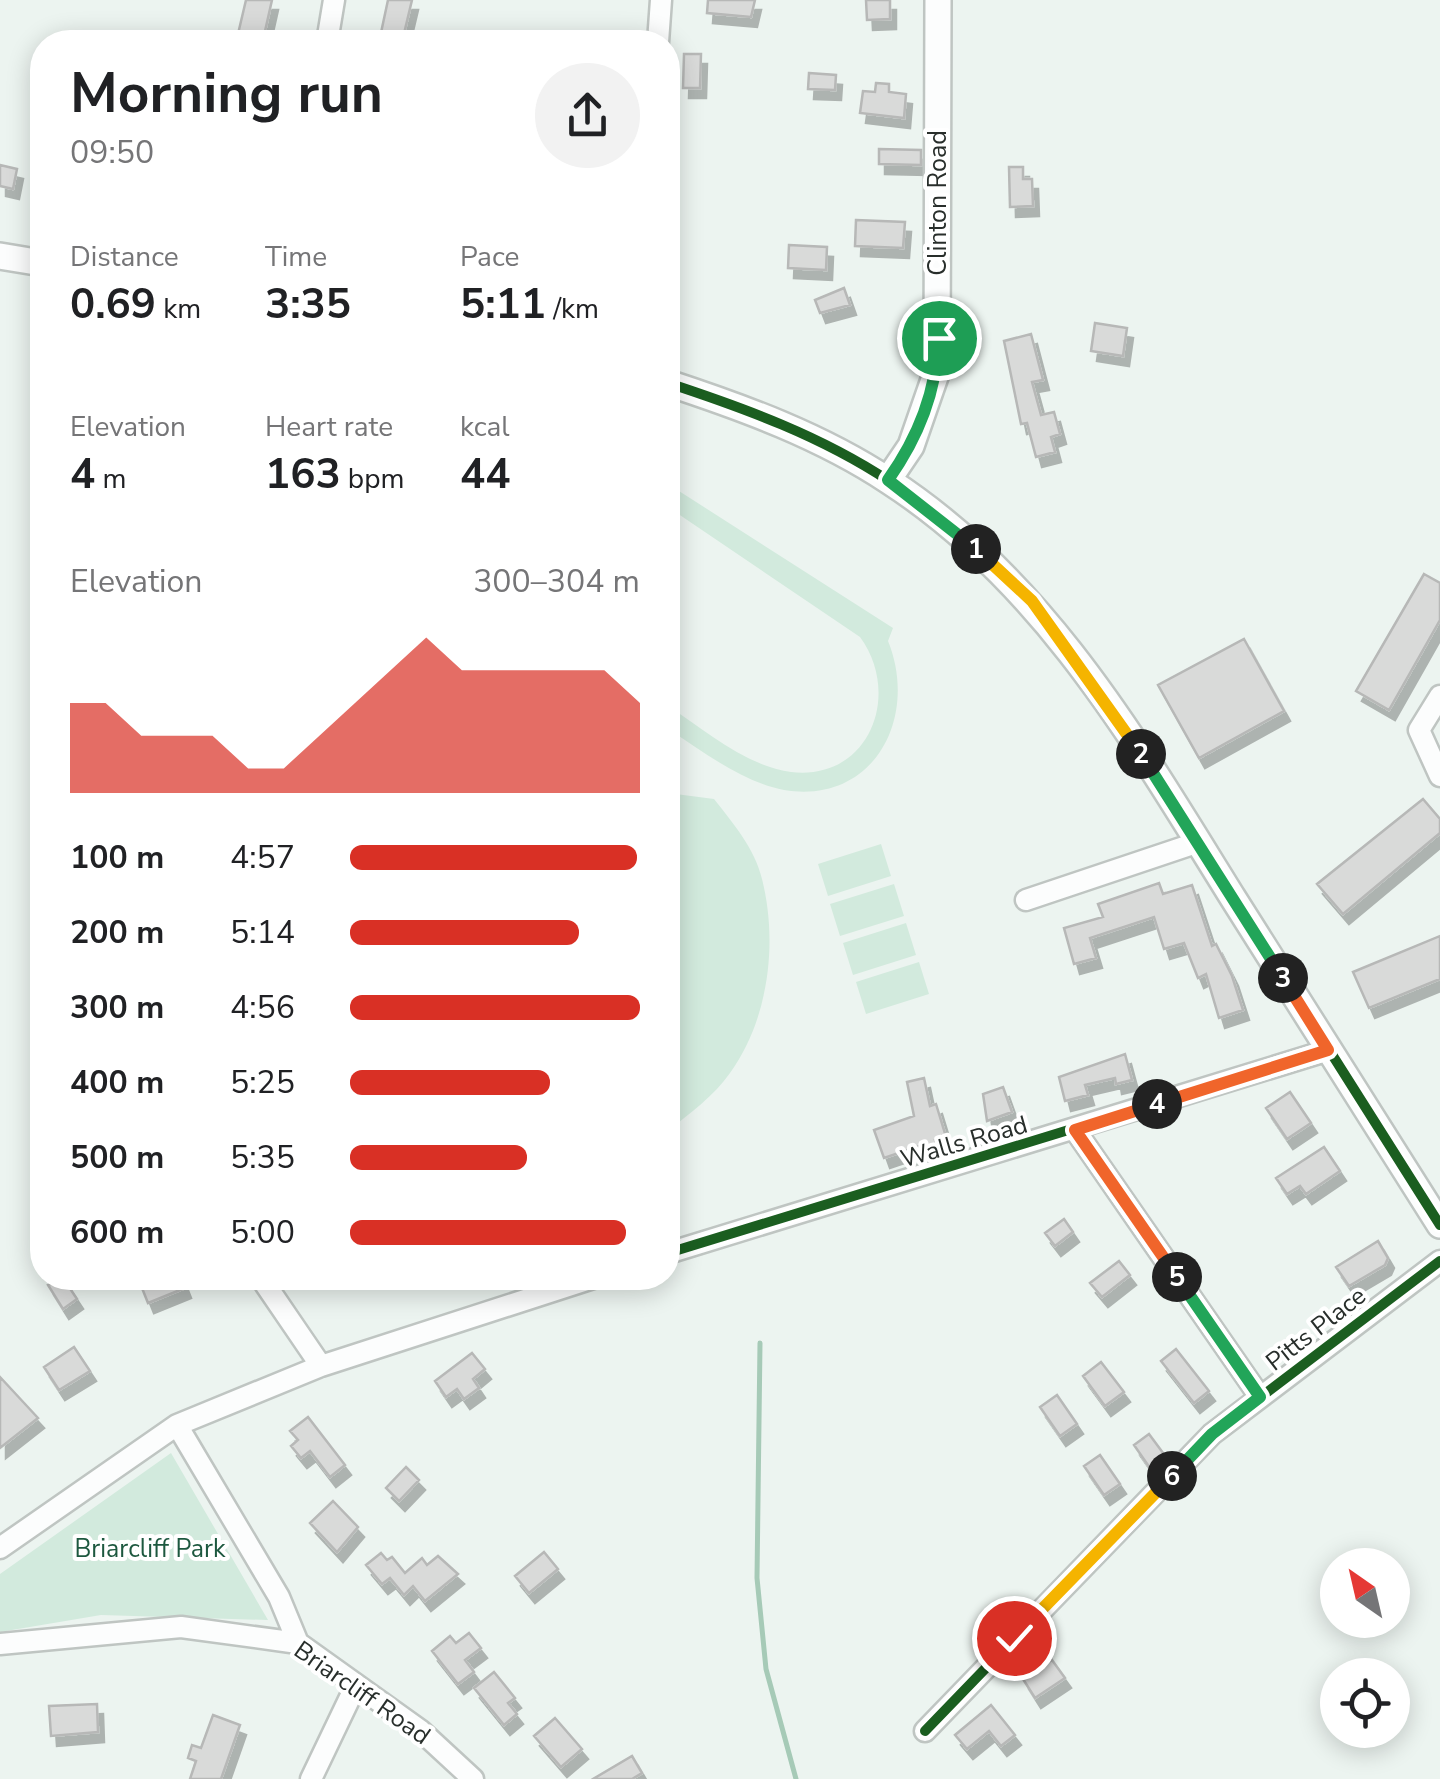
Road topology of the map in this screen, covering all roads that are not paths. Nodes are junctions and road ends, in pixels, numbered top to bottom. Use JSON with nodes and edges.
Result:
{"nodes":[{"id":1,"x":334,"y":0,"type":"edge"},
{"id":2,"x":662,"y":0,"type":"edge"},
{"id":3,"x":938,"y":0,"type":"edge"},
{"id":4,"x":329,"y":30,"type":"edge"},
{"id":5,"x":659,"y":30,"type":"edge"},
{"id":6,"x":0,"y":256,"type":"edge"},
{"id":7,"x":30,"y":262,"type":"edge"},
{"id":8,"x":680,"y":387,"type":"edge"},
{"id":9,"x":888,"y":480,"type":"junction"},
{"id":10,"x":1440,"y":696,"type":"edge"},
{"id":11,"x":1440,"y":776,"type":"edge"},
{"id":12,"x":1199,"y":842,"type":"junction"},
{"id":13,"x":1026,"y":900,"type":"dead end"},
{"id":14,"x":1328,"y":1050,"type":"junction"},
{"id":15,"x":1075,"y":1130,"type":"junction"},
{"id":16,"x":1440,"y":1225,"type":"edge"},
{"id":17,"x":680,"y":1249,"type":"edge"},
{"id":18,"x":1440,"y":1261,"type":"edge"},
{"id":19,"x":269,"y":1290,"type":"edge"},
{"id":20,"x":556,"y":1290,"type":"edge"},
{"id":21,"x":321,"y":1366,"type":"junction"},
{"id":22,"x":1260,"y":1397,"type":"junction"},
{"id":23,"x":177,"y":1425,"type":"junction"},
{"id":24,"x":0,"y":1548,"type":"edge"},
{"id":25,"x":298,"y":1643,"type":"junction"},
{"id":26,"x":0,"y":1644,"type":"edge"},
{"id":27,"x":356,"y":1686,"type":"junction"},
{"id":28,"x":925,"y":1730,"type":"dead end"},
{"id":29,"x":311,"y":1779,"type":"edge"},
{"id":30,"x":473,"y":1779,"type":"edge"}],
"edges":[{"from":1,"to":4,"type":"street"},
{"from":2,"to":5,"type":"street"},
{"from":3,"to":9,"type":"street","name":"Clinton Road"},
{"from":6,"to":7,"type":"street"},
{"from":8,"to":9,"type":"street"},
{"from":9,"to":12,"type":"street"},
{"from":10,"to":11,"type":"street"},
{"from":12,"to":13,"type":"street"},
{"from":12,"to":14,"type":"street"},
{"from":14,"to":15,"type":"street","name":"Walls Road"},
{"from":14,"to":16,"type":"street"},
{"from":15,"to":17,"type":"street","name":"Walls Road"},
{"from":15,"to":22,"type":"street"},
{"from":18,"to":22,"type":"street","name":"Pitts Place"},
{"from":19,"to":21,"type":"street"},
{"from":20,"to":21,"type":"street"},
{"from":21,"to":23,"type":"street"},
{"from":22,"to":28,"type":"street","name":"Pitts Place"},
{"from":23,"to":24,"type":"street"},
{"from":23,"to":25,"type":"street"},
{"from":25,"to":26,"type":"street","name":"Briarcliff Road"},
{"from":25,"to":27,"type":"street","name":"Briarcliff Road"},
{"from":27,"to":29,"type":"street"},
{"from":27,"to":30,"type":"street","name":"Briarcliff Road"}]}
